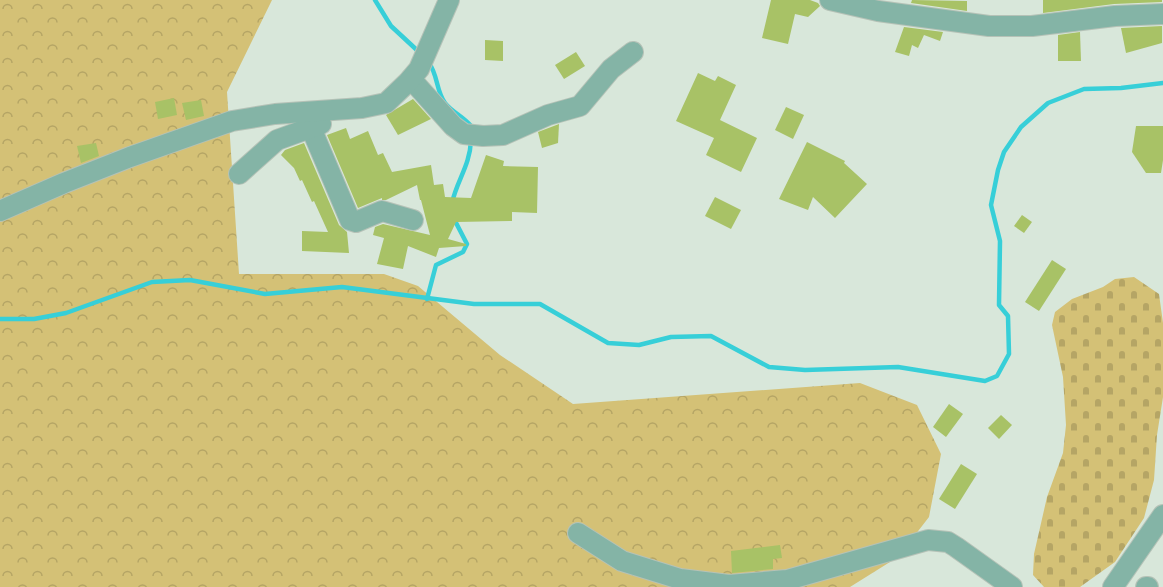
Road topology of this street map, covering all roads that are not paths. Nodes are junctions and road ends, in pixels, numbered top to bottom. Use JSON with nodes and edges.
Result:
{"nodes":[{"id":1,"x":449,"y":0,"type":"edge"},
{"id":2,"x":830,"y":0,"type":"edge"},
{"id":3,"x":1115,"y":8,"type":"edge"},
{"id":4,"x":1163,"y":14,"type":"edge"},
{"id":5,"x":633,"y":52,"type":"dead end"},
{"id":6,"x":411,"y":78,"type":"junction"},
{"id":7,"x":362,"y":108,"type":"junction"},
{"id":8,"x":311,"y":128,"type":"junction"},
{"id":9,"x":239,"y":174,"type":"dead end"},
{"id":10,"x":0,"y":212,"type":"edge"},
{"id":11,"x":412,"y":220,"type":"dead end"},
{"id":12,"x":1163,"y":515,"type":"edge"},
{"id":13,"x":578,"y":533,"type":"dead end"},
{"id":14,"x":1011,"y":587,"type":"edge"},
{"id":15,"x":1113,"y":587,"type":"edge"}],
"edges":[{"from":1,"to":6,"type":"street"},
{"from":2,"to":3,"type":"street"},
{"from":3,"to":4,"type":"street"},
{"from":5,"to":6,"type":"street"},
{"from":6,"to":7,"type":"street"},
{"from":7,"to":8,"type":"street"},
{"from":7,"to":10,"type":"street"},
{"from":8,"to":9,"type":"street"},
{"from":8,"to":11,"type":"street"},
{"from":12,"to":15,"type":"street"},
{"from":13,"to":14,"type":"street"}]}
